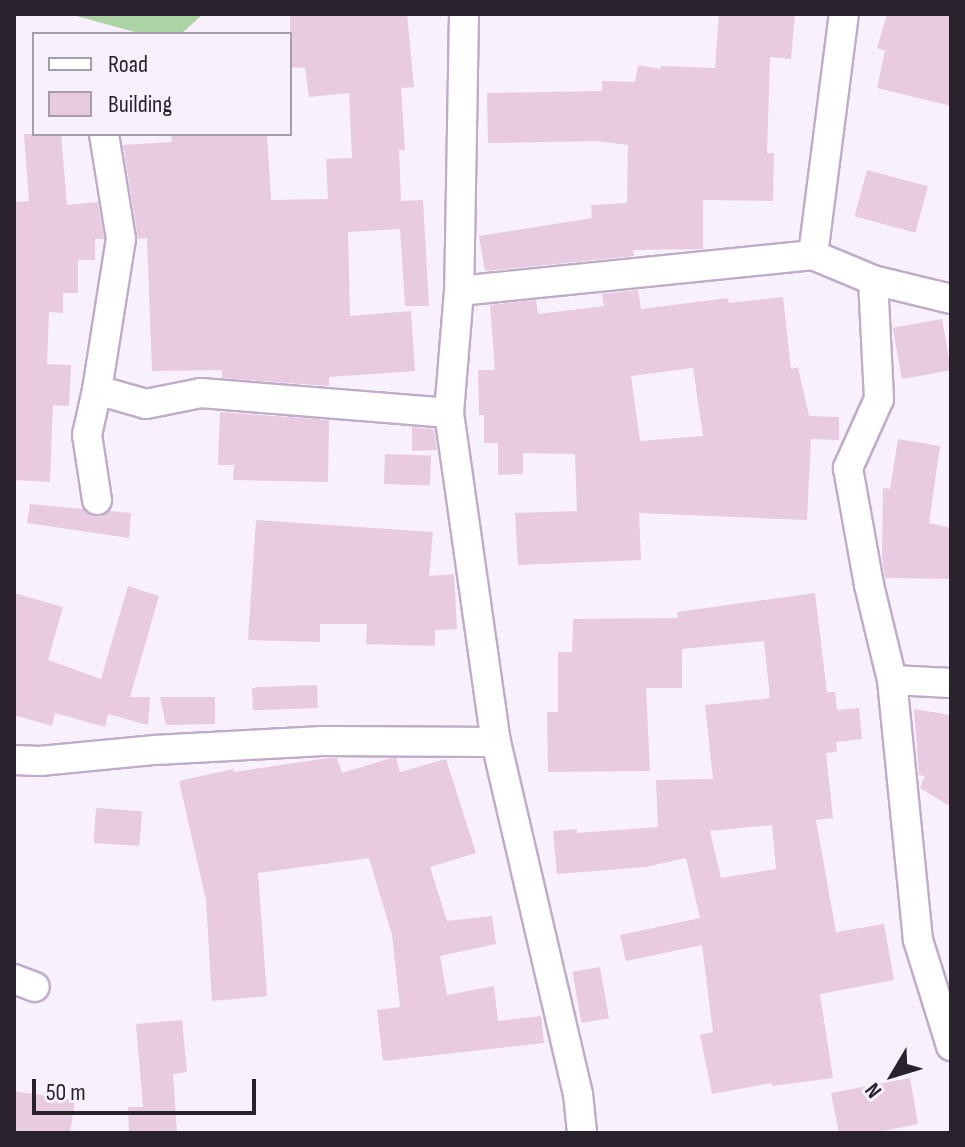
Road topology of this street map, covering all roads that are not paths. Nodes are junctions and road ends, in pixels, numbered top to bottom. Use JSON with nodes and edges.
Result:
{"nodes":[{"id":1,"x":464,"y":14,"type":"edge"},
{"id":2,"x":844,"y":14,"type":"edge"},
{"id":3,"x":104,"y":136,"type":"edge"},
{"id":4,"x":813,"y":255,"type":"junction"},
{"id":5,"x":873,"y":280,"type":"junction"},
{"id":6,"x":459,"y":291,"type":"junction"},
{"id":7,"x":951,"y":299,"type":"edge"},
{"id":8,"x":97,"y":390,"type":"junction"},
{"id":9,"x":449,"y":413,"type":"junction"},
{"id":10,"x":97,"y":500,"type":"dead end"},
{"id":11,"x":892,"y":680,"type":"junction"},
{"id":12,"x":951,"y":683,"type":"edge"},
{"id":13,"x":496,"y":742,"type":"junction"},
{"id":14,"x":14,"y":760,"type":"edge"},
{"id":15,"x":951,"y":1046,"type":"edge"},
{"id":16,"x":582,"y":1133,"type":"edge"}],
"edges":[{"from":1,"to":6,"type":"street"},
{"from":2,"to":4,"type":"street"},
{"from":3,"to":8,"type":"street"},
{"from":4,"to":5,"type":"street"},
{"from":4,"to":6,"type":"street"},
{"from":5,"to":7,"type":"street"},
{"from":5,"to":11,"type":"street"},
{"from":6,"to":9,"type":"street"},
{"from":8,"to":9,"type":"street"},
{"from":8,"to":10,"type":"street"},
{"from":9,"to":13,"type":"street"},
{"from":11,"to":12,"type":"street"},
{"from":11,"to":15,"type":"street"},
{"from":13,"to":14,"type":"street"},
{"from":13,"to":16,"type":"street"}]}
